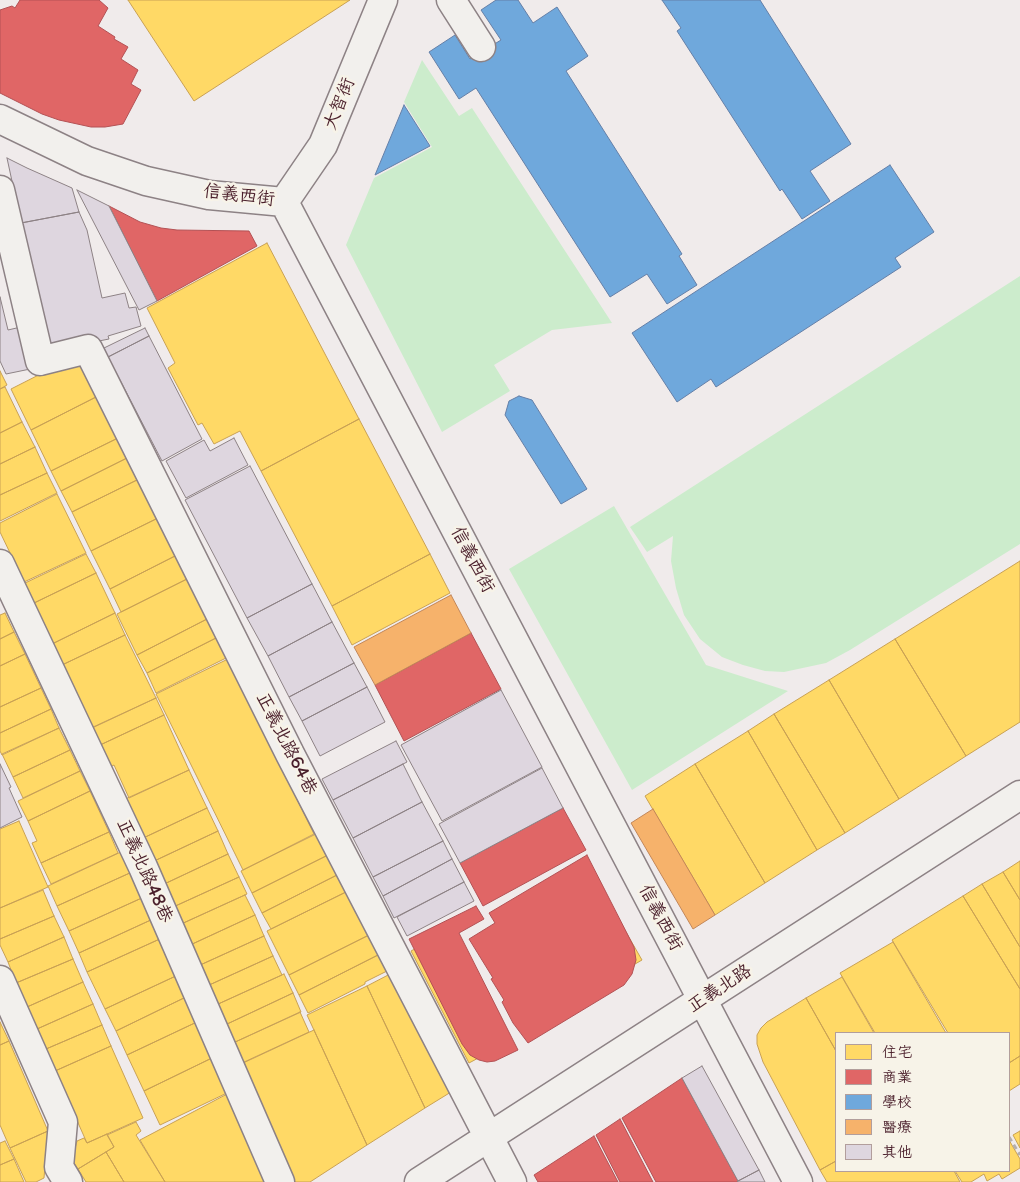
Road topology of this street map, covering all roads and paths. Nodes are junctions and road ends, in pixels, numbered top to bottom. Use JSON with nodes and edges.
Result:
{"nodes":[{"id":1,"x":383,"y":0,"type":"edge"},
{"id":2,"x":451,"y":0,"type":"edge"},
{"id":3,"x":481,"y":47,"type":"dead end"},
{"id":4,"x":0,"y":119,"type":"edge"},
{"id":5,"x":0,"y":190,"type":"edge"},
{"id":6,"x":284,"y":202,"type":"junction"},
{"id":7,"x":0,"y":564,"type":"edge"},
{"id":8,"x":1020,"y":795,"type":"edge"},
{"id":9,"x":0,"y":980,"type":"edge"},
{"id":10,"x":703,"y":1000,"type":"junction"},
{"id":11,"x":489,"y":1137,"type":"junction"},
{"id":12,"x":1010,"y":1139,"type":"edge"},
{"id":13,"x":1020,"y":1155,"type":"edge"},
{"id":14,"x":68,"y":1182,"type":"edge"},
{"id":15,"x":280,"y":1182,"type":"edge"},
{"id":16,"x":419,"y":1182,"type":"edge"},
{"id":17,"x":512,"y":1182,"type":"edge"},
{"id":18,"x":798,"y":1182,"type":"edge"}],
"edges":[{"from":1,"to":6,"type":"street","name":"大智街"},
{"from":2,"to":3,"type":"street"},
{"from":4,"to":6,"type":"street","name":"信義西街"},
{"from":5,"to":11,"type":"street","name":"正義北路64巷"},
{"from":6,"to":10,"type":"street","name":"信義西街"},
{"from":7,"to":15,"type":"street","name":"正義北路48巷"},
{"from":8,"to":10,"type":"street","name":"正義北路"},
{"from":9,"to":14,"type":"street"},
{"from":10,"to":11,"type":"street","name":"正義北路"},
{"from":10,"to":18,"type":"street","name":"信義西街"},
{"from":11,"to":16,"type":"street","name":"正義北路"},
{"from":11,"to":17,"type":"street","name":"正義北路64巷"},
{"from":12,"to":13,"type":"path"}]}
